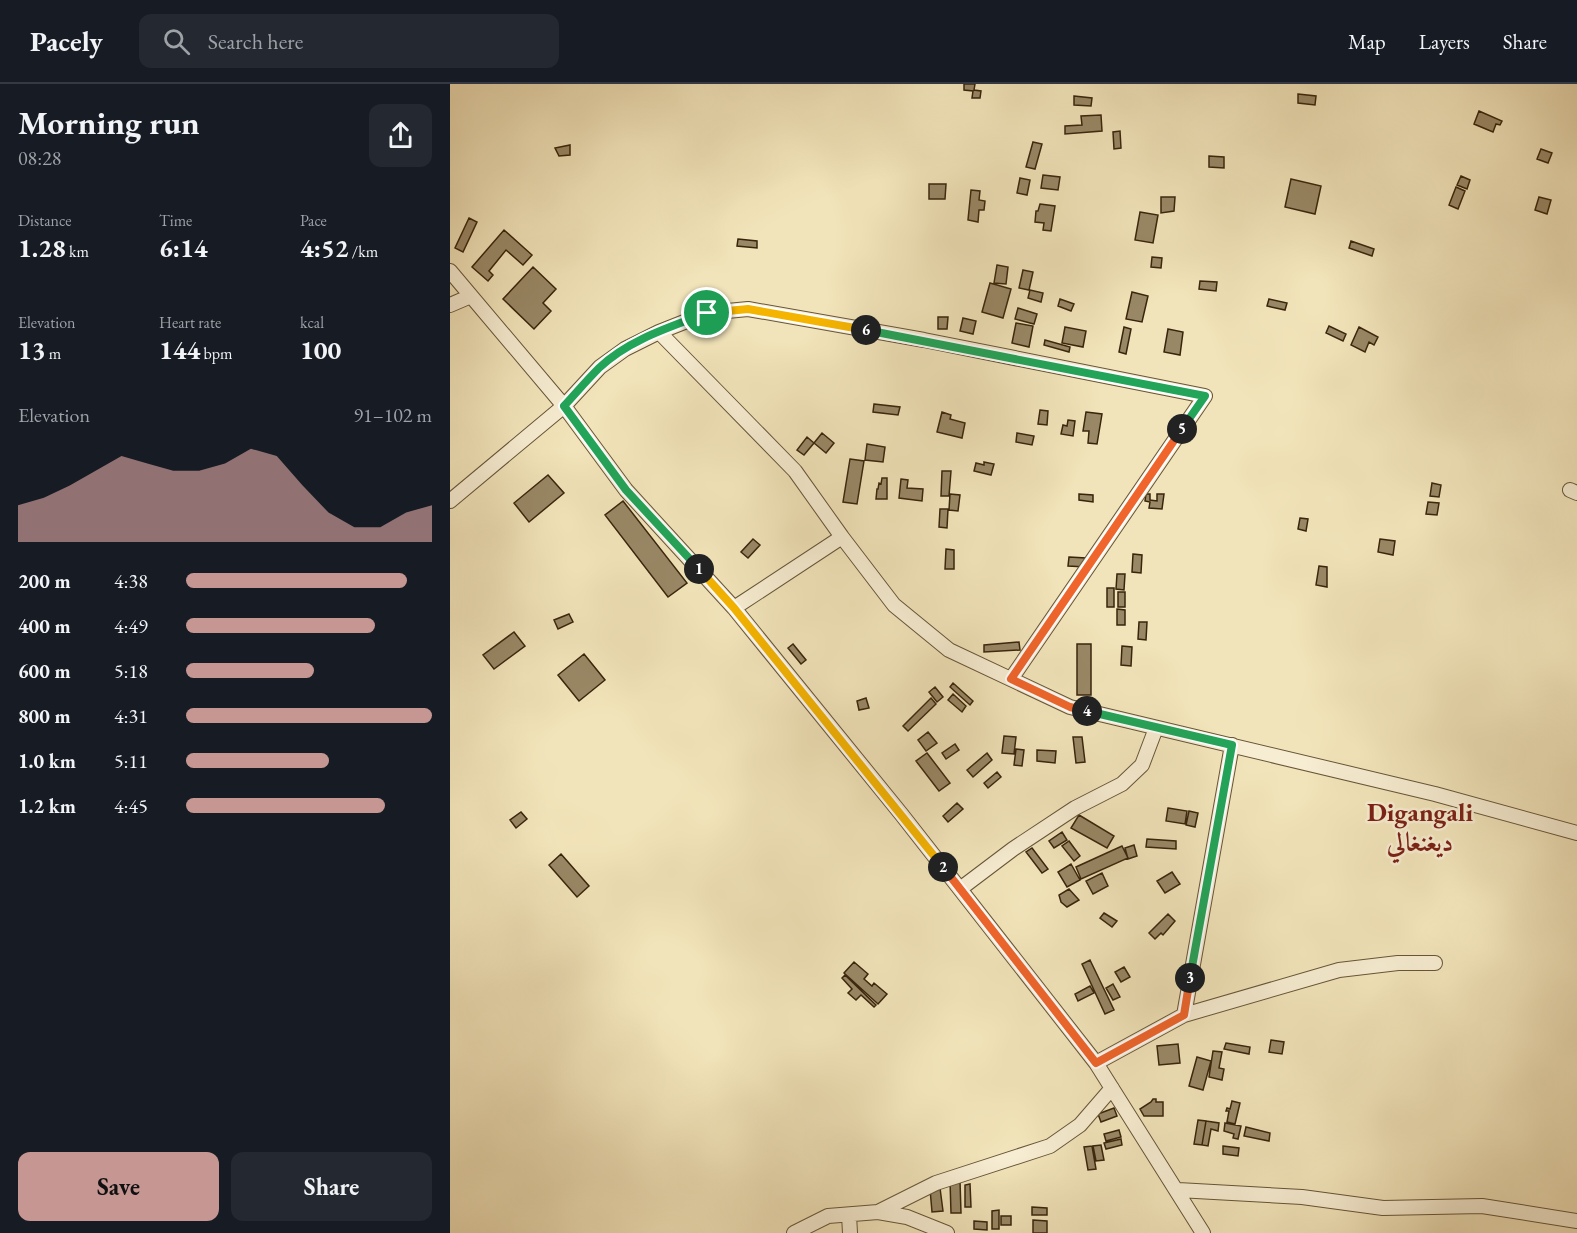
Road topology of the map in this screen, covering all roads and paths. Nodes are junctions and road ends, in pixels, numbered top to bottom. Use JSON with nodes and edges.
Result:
{"nodes":[{"id":1,"x":450,"y":272,"type":"edge"},
{"id":2,"x":471,"y":296,"type":"junction"},
{"id":3,"x":450,"y":305,"type":"edge"},
{"id":4,"x":659,"y":332,"type":"junction"},
{"id":5,"x":564,"y":406,"type":"junction"},
{"id":6,"x":450,"y":501,"type":"edge"},
{"id":7,"x":842,"y":537,"type":"junction"},
{"id":8,"x":734,"y":608,"type":"junction"},
{"id":9,"x":1011,"y":679,"type":"junction"},
{"id":10,"x":1155,"y":728,"type":"junction"},
{"id":11,"x":1232,"y":745,"type":"junction"},
{"id":12,"x":1577,"y":833,"type":"edge"},
{"id":13,"x":960,"y":890,"type":"junction"},
{"id":14,"x":1435,"y":963,"type":"dead end"},
{"id":15,"x":1184,"y":1015,"type":"junction"},
{"id":16,"x":1096,"y":1063,"type":"junction"},
{"id":17,"x":1112,"y":1088,"type":"junction"},
{"id":18,"x":1178,"y":1190,"type":"junction"},
{"id":19,"x":878,"y":1212,"type":"junction"},
{"id":20,"x":849,"y":1215,"type":"junction"},
{"id":21,"x":1577,"y":1221,"type":"edge"},
{"id":22,"x":794,"y":1233,"type":"edge"},
{"id":23,"x":850,"y":1233,"type":"edge"},
{"id":24,"x":947,"y":1233,"type":"edge"},
{"id":25,"x":1203,"y":1233,"type":"edge"}],
"edges":[{"from":1,"to":2,"type":"street"},
{"from":2,"to":3,"type":"street"},
{"from":2,"to":5,"type":"street"},
{"from":4,"to":5,"type":"street"},
{"from":4,"to":7,"type":"street"},
{"from":4,"to":9,"type":"street"},
{"from":5,"to":6,"type":"street"},
{"from":5,"to":8,"type":"street"},
{"from":7,"to":8,"type":"street"},
{"from":7,"to":9,"type":"street"},
{"from":8,"to":13,"type":"street"},
{"from":9,"to":10,"type":"street"},
{"from":10,"to":11,"type":"street"},
{"from":10,"to":13,"type":"street"},
{"from":11,"to":12,"type":"street"},
{"from":11,"to":15,"type":"street"},
{"from":13,"to":16,"type":"street"},
{"from":14,"to":15,"type":"street"},
{"from":15,"to":16,"type":"street"},
{"from":16,"to":17,"type":"street"},
{"from":17,"to":18,"type":"street"},
{"from":17,"to":19,"type":"street"},
{"from":18,"to":21,"type":"street"},
{"from":18,"to":25,"type":"street"},
{"from":19,"to":20,"type":"street"},
{"from":19,"to":24,"type":"street"},
{"from":20,"to":22,"type":"street"},
{"from":20,"to":23,"type":"street"}]}
